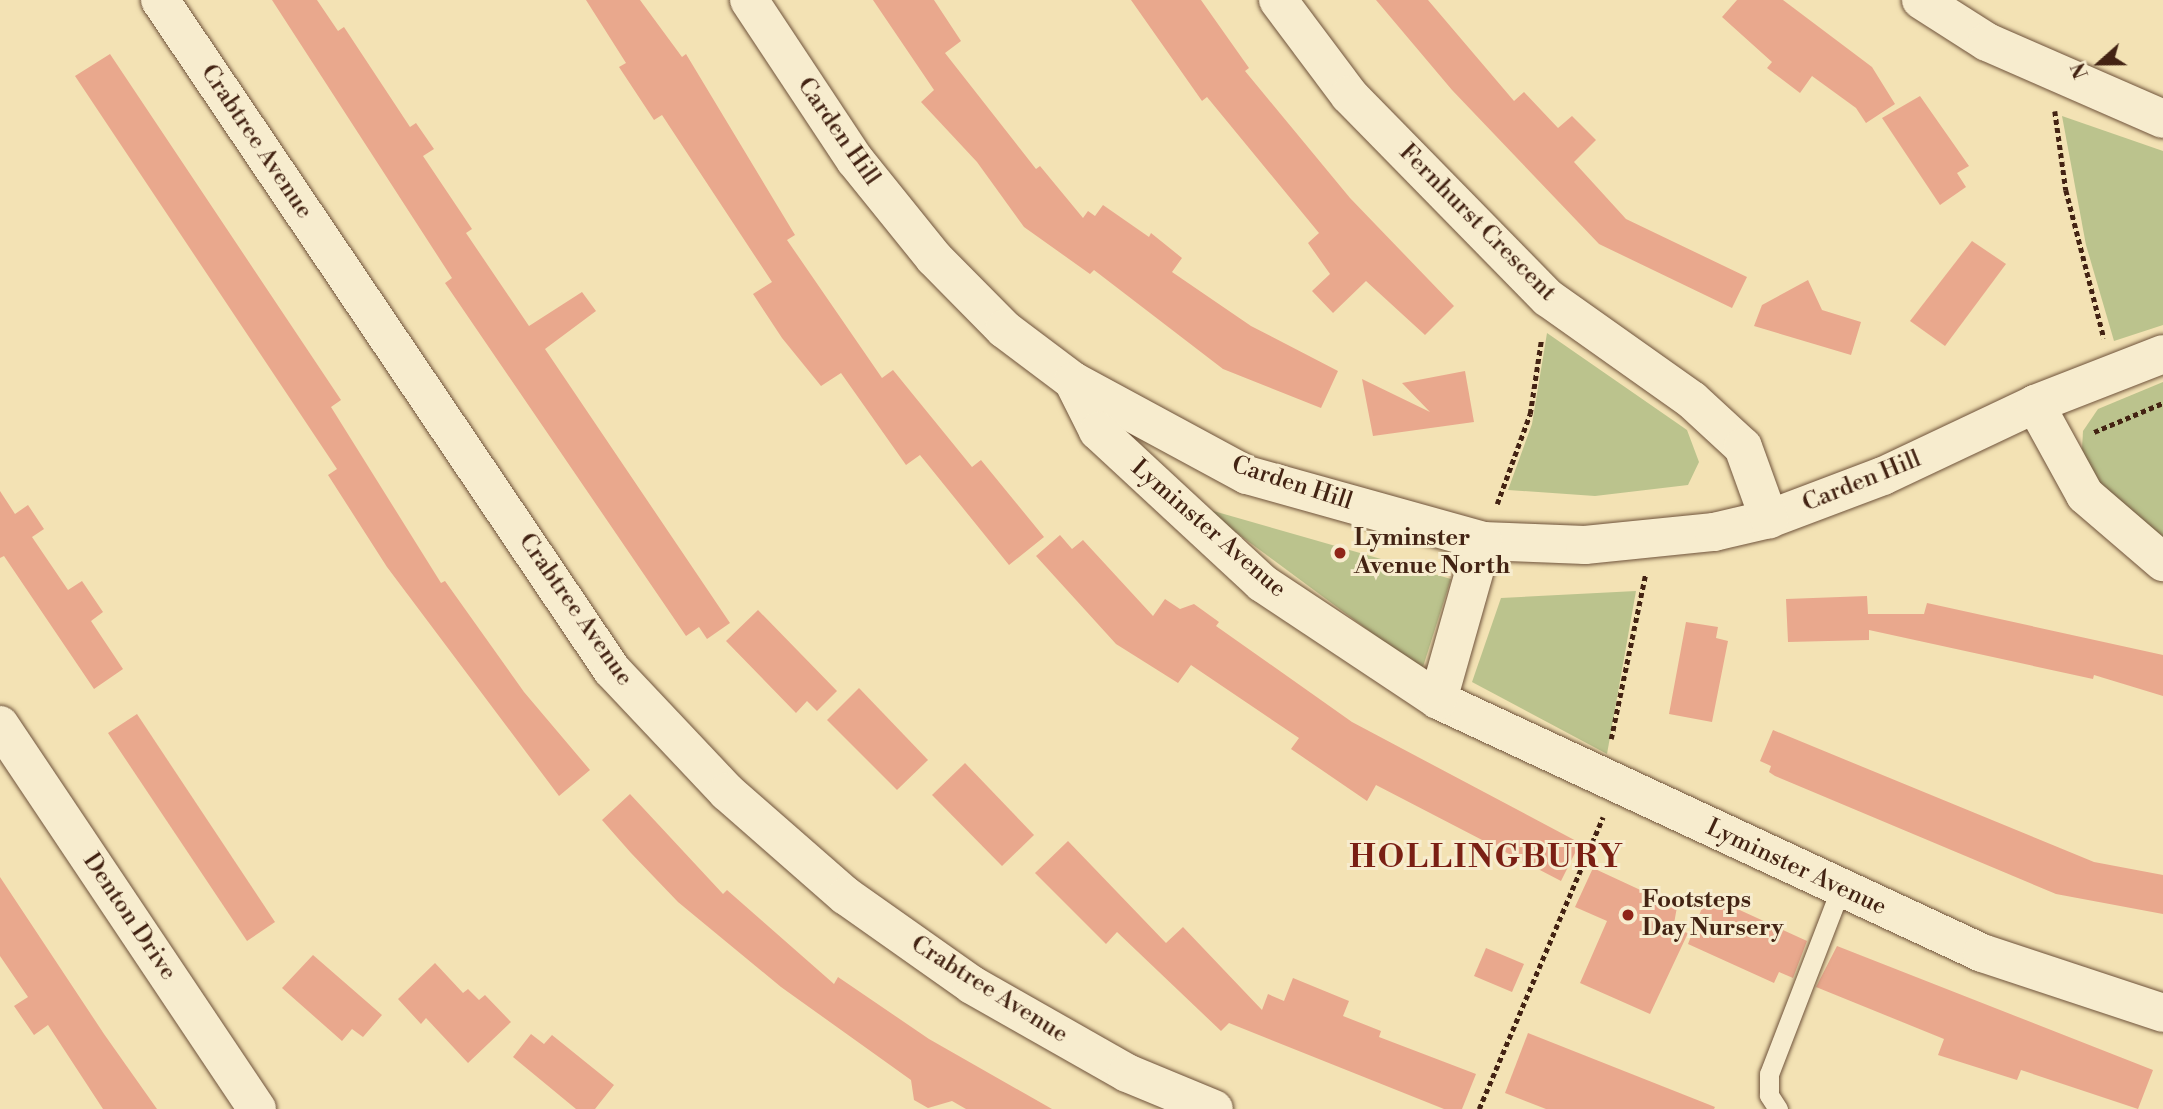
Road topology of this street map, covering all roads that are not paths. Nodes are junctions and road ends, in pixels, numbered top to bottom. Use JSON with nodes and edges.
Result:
{"nodes":[{"id":1,"x":160,"y":0,"type":"edge"},
{"id":2,"x":748,"y":0,"type":"edge"},
{"id":3,"x":1278,"y":0,"type":"edge"},
{"id":4,"x":1920,"y":0,"type":"edge"},
{"id":5,"x":2163,"y":119,"type":"edge"},
{"id":6,"x":2163,"y":354,"type":"edge"},
{"id":7,"x":1073,"y":381,"type":"junction"},
{"id":8,"x":2035,"y":404,"type":"junction"},
{"id":9,"x":1769,"y":519,"type":"junction"},
{"id":10,"x":1483,"y":541,"type":"junction"},
{"id":11,"x":2163,"y":562,"type":"edge"},
{"id":12,"x":1438,"y":700,"type":"junction"},
{"id":13,"x":0,"y":725,"type":"edge"},
{"id":14,"x":1839,"y":890,"type":"junction"},
{"id":15,"x":2163,"y":1013,"type":"edge"},
{"id":16,"x":257,"y":1109,"type":"edge"},
{"id":17,"x":1214,"y":1109,"type":"edge"},
{"id":18,"x":1778,"y":1109,"type":"edge"}],
"edges":[{"from":1,"to":17,"type":"street","name":"Crabtree Avenue"},
{"from":2,"to":7,"type":"street","name":"Carden Hill"},
{"from":3,"to":9,"type":"street","name":"Fernhurst Crescent"},
{"from":4,"to":5,"type":"street"},
{"from":6,"to":8,"type":"street","name":"Carden Hill"},
{"from":7,"to":10,"type":"street","name":"Carden Hill"},
{"from":7,"to":12,"type":"street","name":"Lyminster Avenue"},
{"from":8,"to":9,"type":"street","name":"Carden Hill"},
{"from":8,"to":11,"type":"street"},
{"from":9,"to":10,"type":"street","name":"Carden Hill"},
{"from":10,"to":12,"type":"street"},
{"from":12,"to":14,"type":"street","name":"Lyminster Avenue"},
{"from":13,"to":16,"type":"street","name":"Denton Drive"},
{"from":14,"to":15,"type":"street","name":"Lyminster Avenue"},
{"from":14,"to":18,"type":"lane"}]}
